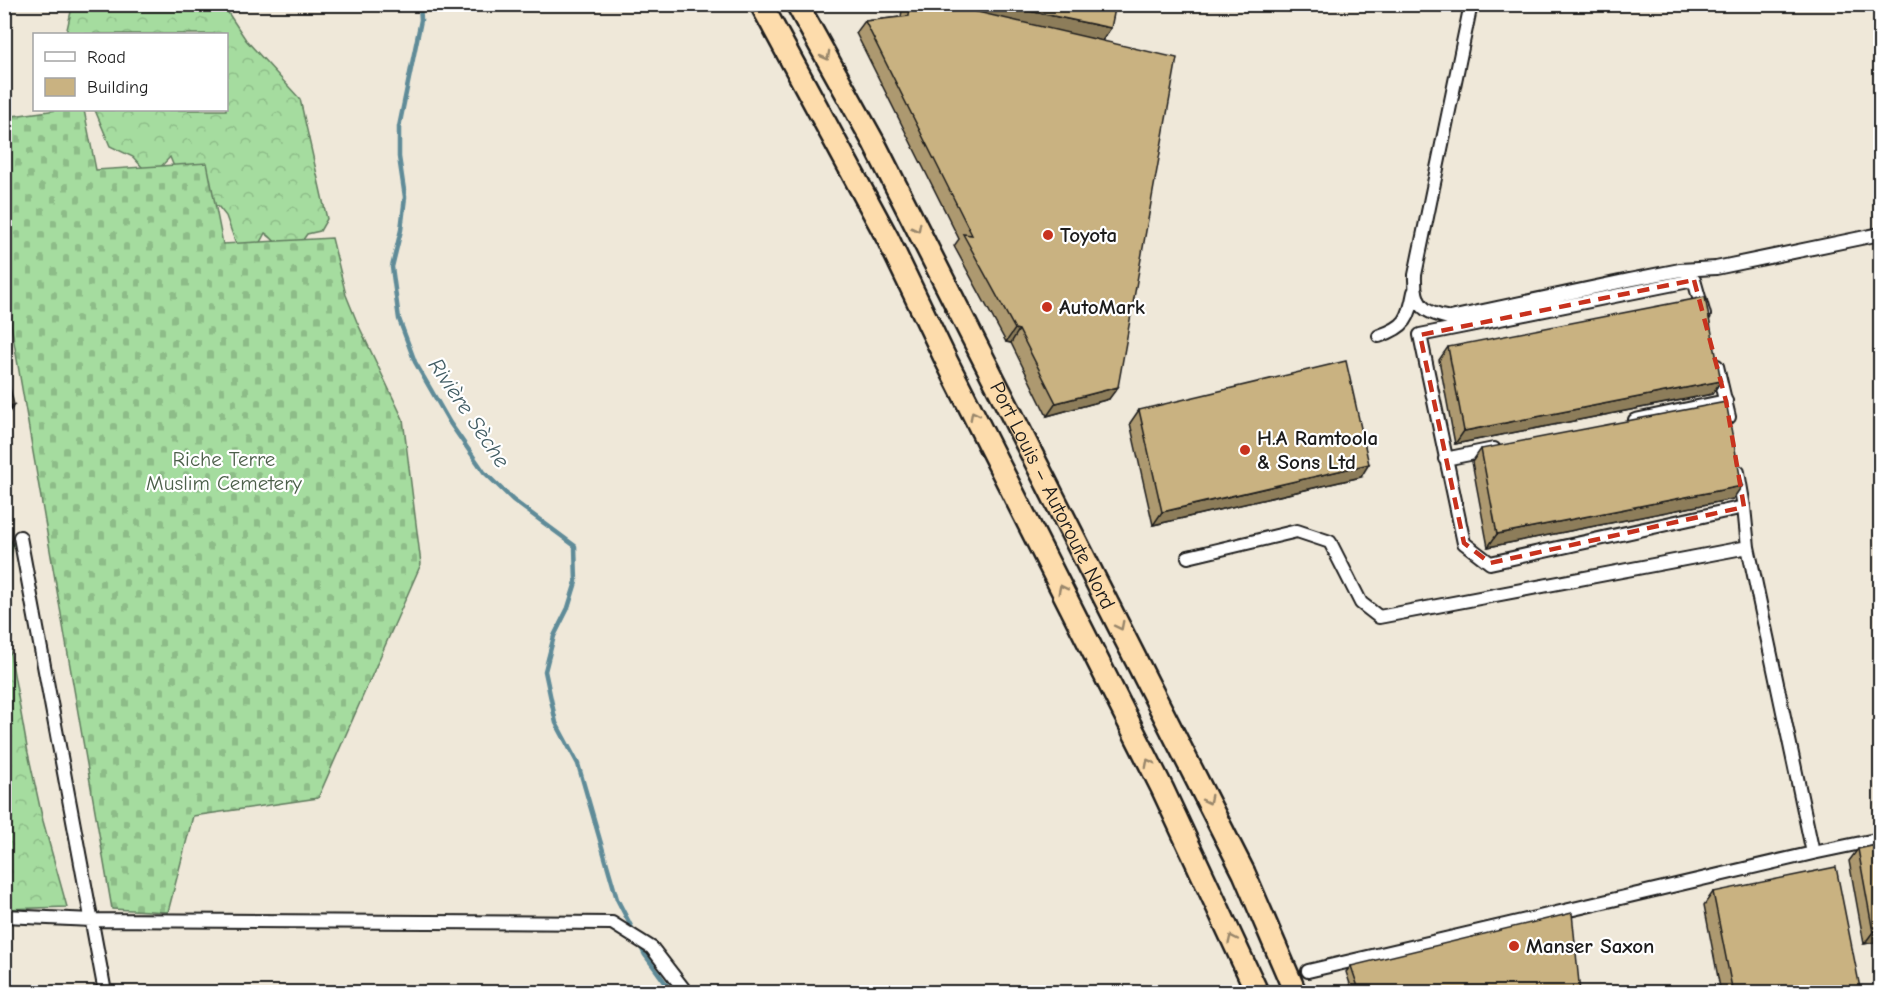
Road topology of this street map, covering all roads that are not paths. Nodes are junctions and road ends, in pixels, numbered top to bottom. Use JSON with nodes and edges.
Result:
{"nodes":[{"id":1,"x":761,"y":4,"type":"edge"},
{"id":2,"x":797,"y":4,"type":"edge"},
{"id":3,"x":1471,"y":4,"type":"edge"},
{"id":4,"x":1881,"y":234,"type":"edge"},
{"id":5,"x":1414,"y":291,"type":"junction"},
{"id":6,"x":1706,"y":324,"type":"edge"},
{"id":7,"x":1379,"y":336,"type":"dead end"},
{"id":8,"x":1714,"y":357,"type":"edge"},
{"id":9,"x":1726,"y":401,"type":"junction"},
{"id":10,"x":1621,"y":423,"type":"edge"},
{"id":11,"x":1731,"y":432,"type":"edge"},
{"id":12,"x":1504,"y":447,"type":"edge"},
{"id":13,"x":1445,"y":459,"type":"junction"},
{"id":14,"x":1737,"y":464,"type":"edge"},
{"id":15,"x":1744,"y":507,"type":"junction"},
{"id":16,"x":20,"y":537,"type":"dead end"},
{"id":17,"x":1748,"y":547,"type":"junction"},
{"id":18,"x":1188,"y":557,"type":"dead end"},
{"id":19,"x":1881,"y":839,"type":"edge"},
{"id":20,"x":1814,"y":854,"type":"junction"},
{"id":21,"x":4,"y":916,"type":"edge"},
{"id":22,"x":92,"y":920,"type":"junction"},
{"id":23,"x":1308,"y":971,"type":"dead end"},
{"id":24,"x":105,"y":993,"type":"edge"},
{"id":25,"x":686,"y":993,"type":"edge"},
{"id":26,"x":1257,"y":993,"type":"edge"},
{"id":27,"x":1295,"y":993,"type":"edge"}],
"edges":[{"from":26,"to":1,"type":"highway","name":"Port Louis – Autoroute Nord","one_way":true},
{"from":2,"to":27,"type":"highway","name":"Port Louis – Autoroute Nord","one_way":true},
{"from":3,"to":5,"type":"street"},
{"from":4,"to":5,"type":"street"},
{"from":5,"to":7,"type":"street"},
{"from":6,"to":13,"type":"street"},
{"from":8,"to":9,"type":"street"},
{"from":9,"to":10,"type":"street"},
{"from":9,"to":11,"type":"street"},
{"from":12,"to":13,"type":"street"},
{"from":13,"to":15,"type":"street"},
{"from":14,"to":15,"type":"street"},
{"from":15,"to":17,"type":"street"},
{"from":16,"to":22,"type":"street"},
{"from":17,"to":18,"type":"street"},
{"from":17,"to":20,"type":"street"},
{"from":19,"to":20,"type":"street"},
{"from":20,"to":23,"type":"street"},
{"from":21,"to":22,"type":"street"},
{"from":22,"to":24,"type":"street"},
{"from":22,"to":25,"type":"street"}]}
